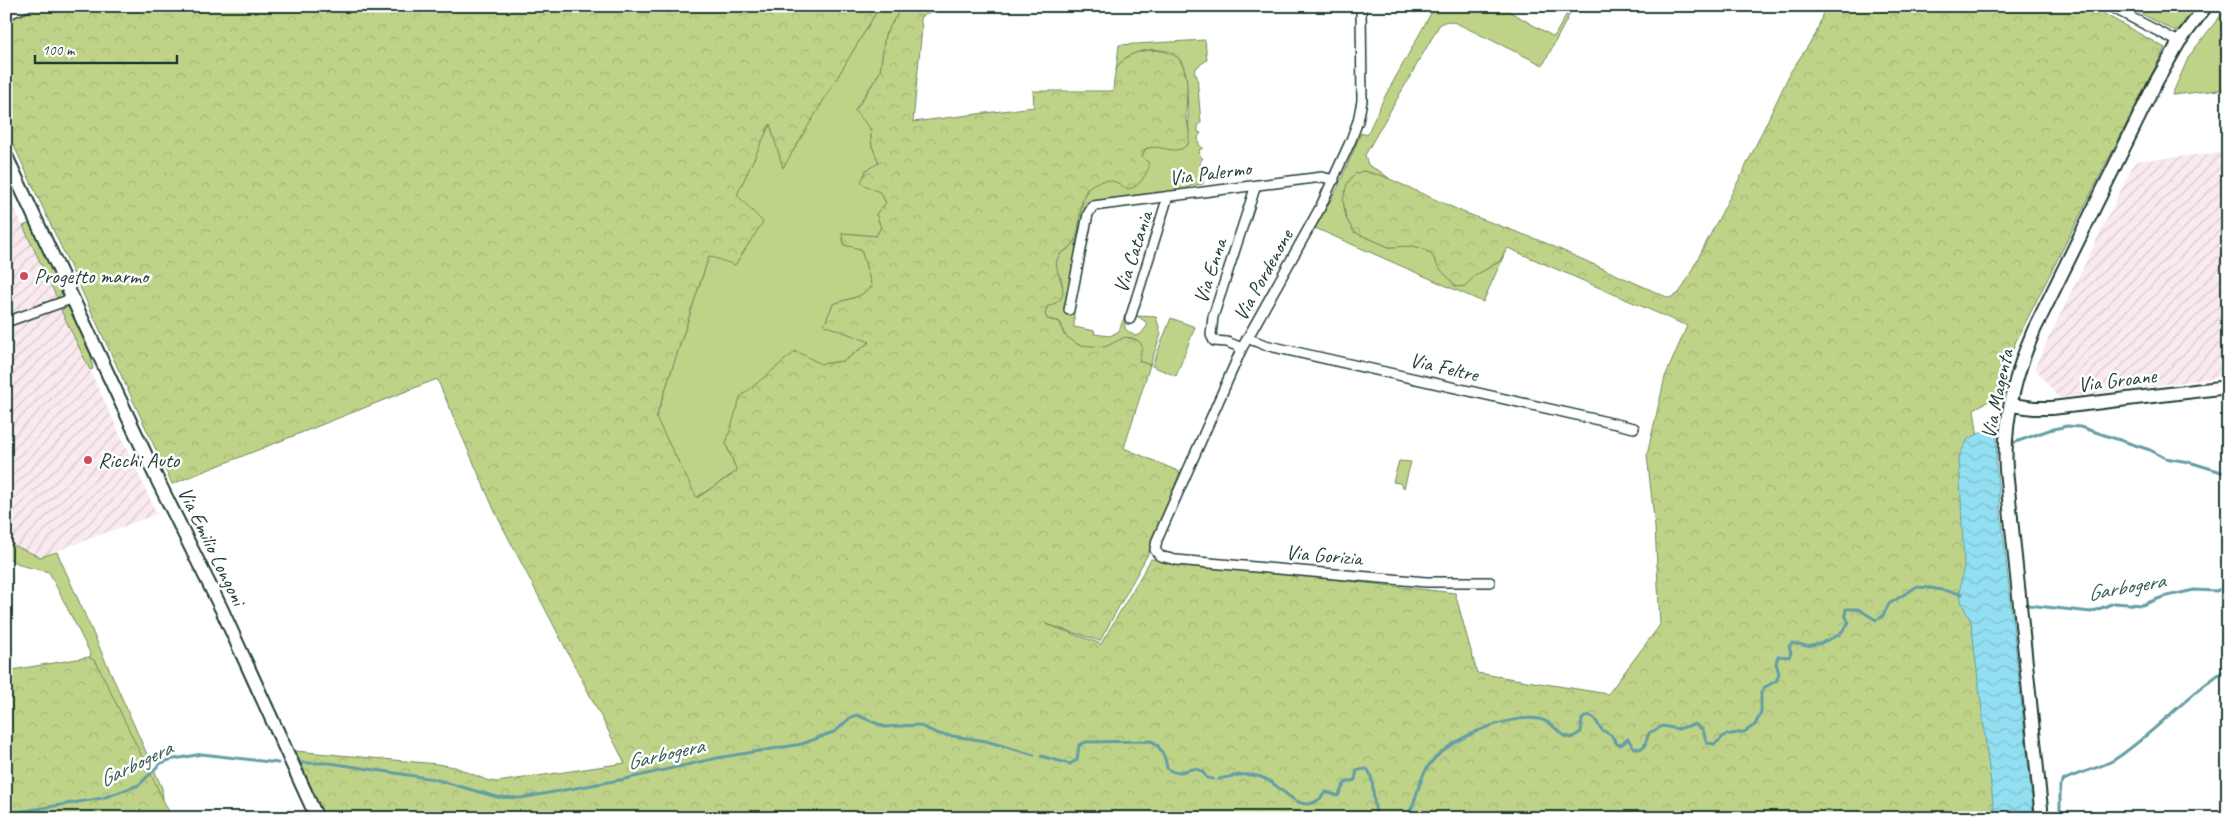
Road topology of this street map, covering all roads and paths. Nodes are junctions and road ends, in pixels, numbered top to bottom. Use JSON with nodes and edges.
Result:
{"nodes":[{"id":1,"x":27,"y":6,"type":"edge"},
{"id":2,"x":1360,"y":6,"type":"edge"},
{"id":3,"x":2109,"y":6,"type":"edge"},
{"id":4,"x":2206,"y":6,"type":"edge"},
{"id":5,"x":6,"y":15,"type":"edge"},
{"id":6,"x":2179,"y":42,"type":"junction"},
{"id":7,"x":6,"y":156,"type":"edge"},
{"id":8,"x":1334,"y":180,"type":"junction"},
{"id":9,"x":1256,"y":185,"type":"junction"},
{"id":10,"x":1168,"y":196,"type":"junction"},
{"id":11,"x":74,"y":298,"type":"junction"},
{"id":12,"x":1069,"y":310,"type":"dead end"},
{"id":13,"x":1130,"y":319,"type":"dead end"},
{"id":14,"x":6,"y":322,"type":"edge"},
{"id":15,"x":1247,"y":338,"type":"junction"},
{"id":16,"x":1242,"y":348,"type":"junction"},
{"id":17,"x":2228,"y":387,"type":"edge"},
{"id":18,"x":2011,"y":405,"type":"junction"},
{"id":19,"x":1634,"y":428,"type":"dead end"},
{"id":20,"x":1156,"y":553,"type":"joint"},
{"id":21,"x":1490,"y":582,"type":"dead end"},
{"id":22,"x":317,"y":818,"type":"edge"},
{"id":23,"x":2042,"y":818,"type":"edge"}],
"edges":[{"from":1,"to":5,"type":"street"},
{"from":2,"to":8,"type":"street","name":"Via Pordenone"},
{"from":3,"to":6,"type":"street"},
{"from":4,"to":6,"type":"street","name":"Via Magenta"},
{"from":6,"to":18,"type":"street","name":"Via Magenta"},
{"from":7,"to":11,"type":"street","name":"Via Emilio Longoni"},
{"from":8,"to":9,"type":"street","name":"Via Palermo"},
{"from":8,"to":15,"type":"street","name":"Via Pordenone"},
{"from":9,"to":10,"type":"street","name":"Via Palermo"},
{"from":9,"to":16,"type":"street","name":"Via Enna"},
{"from":10,"to":12,"type":"street","name":"Via Palermo"},
{"from":10,"to":13,"type":"street","name":"Via Catania"},
{"from":11,"to":14,"type":"street"},
{"from":11,"to":22,"type":"street","name":"Via Emilio Longoni"},
{"from":15,"to":16,"type":"street","name":"Via Pordenone"},
{"from":15,"to":19,"type":"street","name":"Via Feltre"},
{"from":16,"to":20,"type":"street","name":"Via Pordenone"},
{"from":17,"to":18,"type":"street","name":"Via Groane"},
{"from":18,"to":23,"type":"street","name":"Via Magenta"},
{"from":20,"to":21,"type":"street","name":"Via Gorizia"}]}
